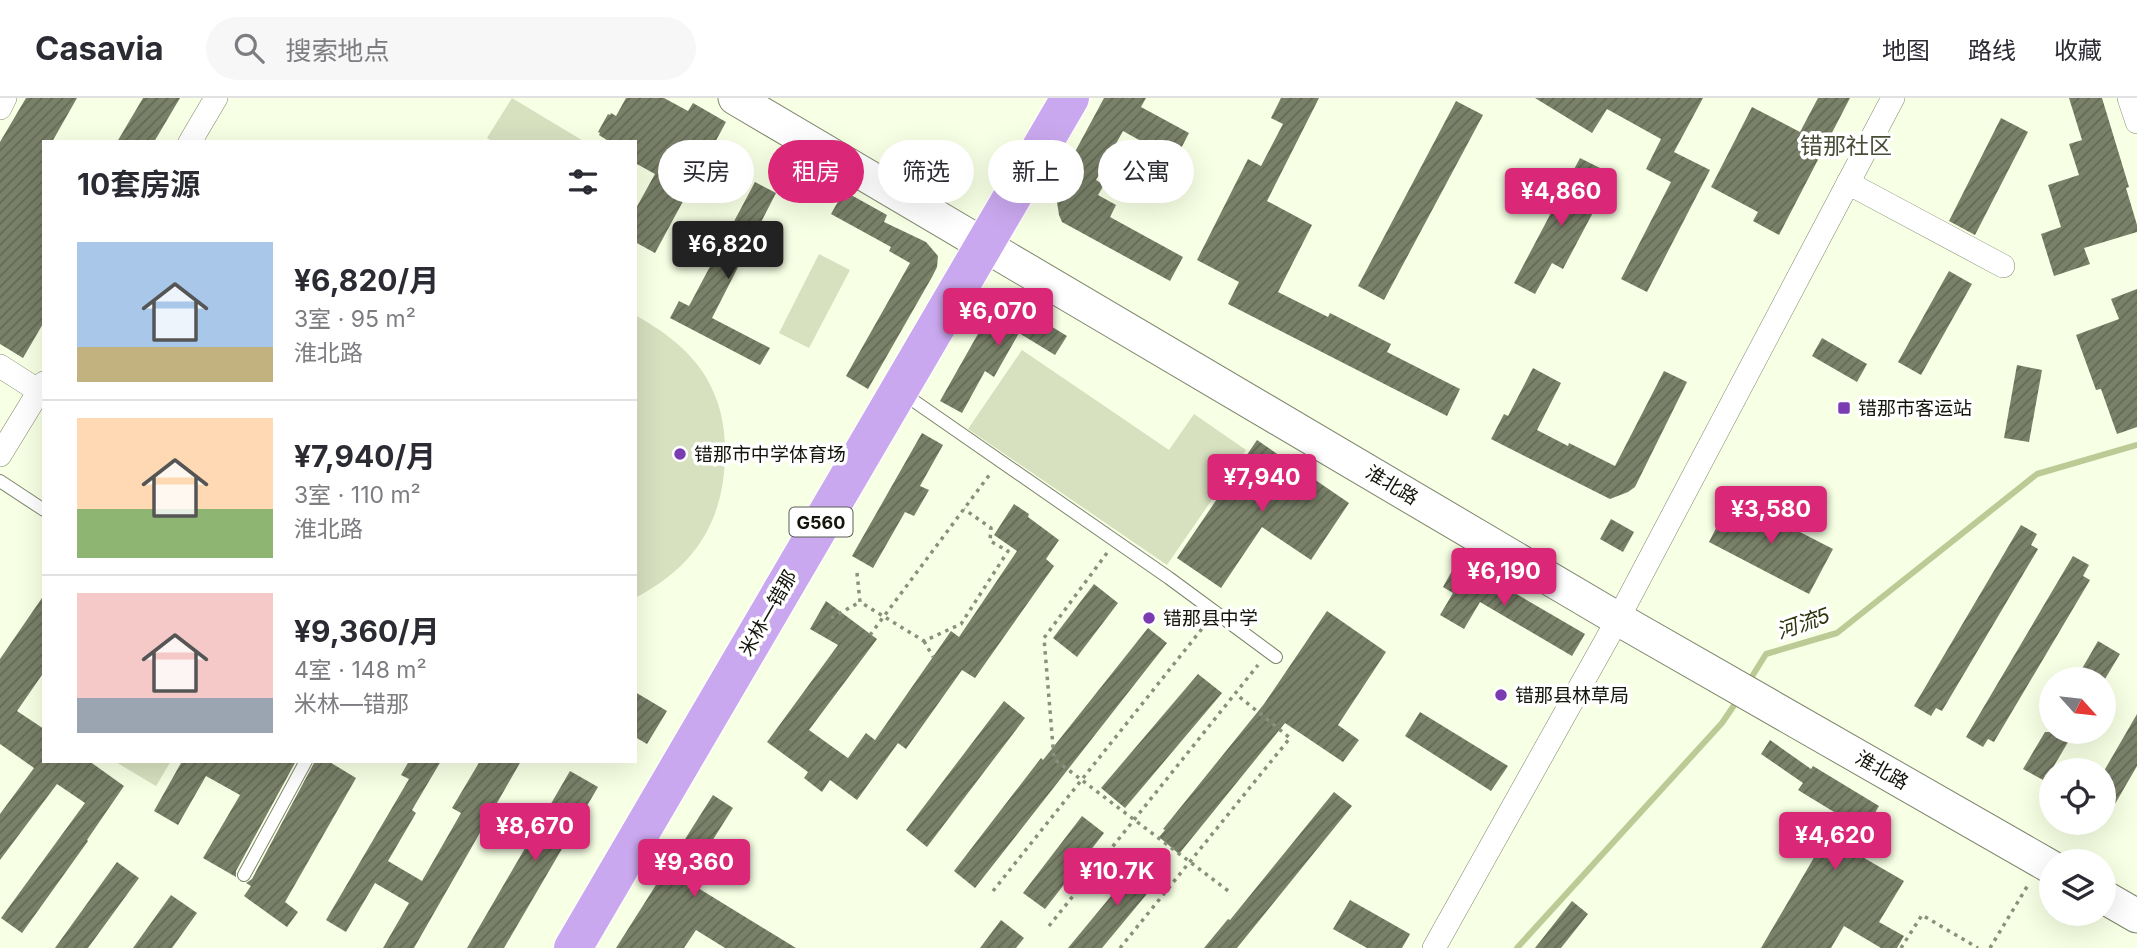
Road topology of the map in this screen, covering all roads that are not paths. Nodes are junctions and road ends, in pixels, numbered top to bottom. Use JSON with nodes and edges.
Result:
{"nodes":[{"id":1,"x":5,"y":98,"type":"edge"},
{"id":2,"x":216,"y":98,"type":"edge"},
{"id":3,"x":735,"y":98,"type":"edge"},
{"id":4,"x":1070,"y":98,"type":"edge"},
{"id":5,"x":1893,"y":98,"type":"edge"},
{"id":6,"x":2129,"y":98,"type":"edge"},
{"id":7,"x":0,"y":108,"type":"edge"},
{"id":8,"x":2137,"y":122,"type":"edge"},
{"id":9,"x":191,"y":140,"type":"edge"},
{"id":10,"x":1848,"y":183,"type":"junction"},
{"id":11,"x":986,"y":244,"type":"junction"},
{"id":12,"x":2003,"y":266,"type":"dead end"},
{"id":13,"x":0,"y":366,"type":"edge"},
{"id":14,"x":41,"y":387,"type":"edge"},
{"id":15,"x":898,"y":390,"type":"junction"},
{"id":16,"x":0,"y":455,"type":"edge"},
{"id":17,"x":0,"y":481,"type":"edge"},
{"id":18,"x":42,"y":509,"type":"edge"},
{"id":19,"x":1618,"y":619,"type":"junction"},
{"id":20,"x":1273,"y":654,"type":"road end"},
{"id":21,"x":305,"y":763,"type":"edge"},
{"id":22,"x":2039,"y":860,"type":"edge"},
{"id":23,"x":244,"y":875,"type":"dead end"},
{"id":24,"x":2116,"y":904,"type":"edge"},
{"id":25,"x":2137,"y":916,"type":"edge"},
{"id":26,"x":573,"y":948,"type":"edge"},
{"id":27,"x":1434,"y":948,"type":"edge"}],
"edges":[{"from":1,"to":7,"type":"street"},
{"from":2,"to":9,"type":"street"},
{"from":3,"to":11,"type":"street","name":"淮北路"},
{"from":4,"to":11,"type":"highway","name":"米林—错那","number":"G560"},
{"from":5,"to":10,"type":"street"},
{"from":6,"to":8,"type":"street"},
{"from":10,"to":12,"type":"street"},
{"from":10,"to":19,"type":"street"},
{"from":11,"to":15,"type":"highway","name":"米林—错那","number":"G560"},
{"from":11,"to":19,"type":"street","name":"淮北路"},
{"from":13,"to":14,"type":"street"},
{"from":14,"to":16,"type":"street"},
{"from":15,"to":20,"type":"lane"},
{"from":15,"to":26,"type":"highway","name":"米林—错那","number":"G560"},
{"from":17,"to":18,"type":"lane"},
{"from":19,"to":22,"type":"street","name":"淮北路"},
{"from":19,"to":27,"type":"street"},
{"from":21,"to":23,"type":"lane"},
{"from":24,"to":25,"type":"street"}]}
